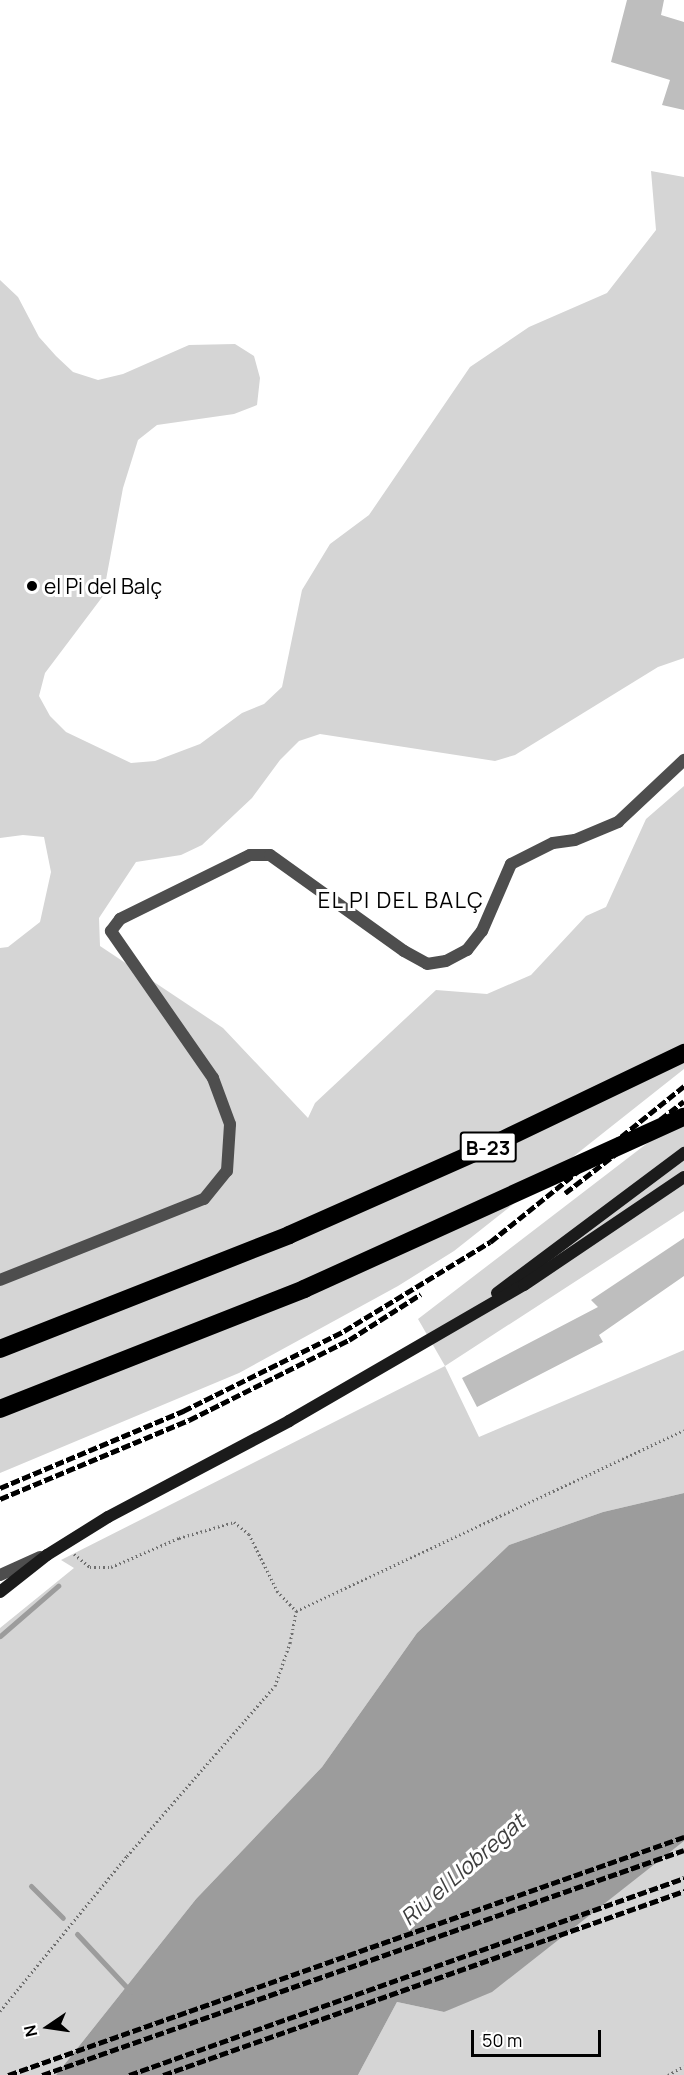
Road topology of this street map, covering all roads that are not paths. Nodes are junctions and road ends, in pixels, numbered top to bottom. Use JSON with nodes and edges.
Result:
{"nodes":[{"id":1,"x":684,"y":760,"type":"edge"},
{"id":2,"x":684,"y":1053,"type":"edge"},
{"id":3,"x":684,"y":1117,"type":"edge"},
{"id":4,"x":684,"y":1153,"type":"edge"},
{"id":5,"x":684,"y":1177,"type":"edge"},
{"id":6,"x":0,"y":1280,"type":"edge"},
{"id":7,"x":477,"y":1309,"type":"junction"},
{"id":8,"x":0,"y":1349,"type":"edge"},
{"id":9,"x":0,"y":1409,"type":"edge"},
{"id":10,"x":47,"y":1555,"type":"junction"},
{"id":11,"x":0,"y":1575,"type":"edge"},
{"id":12,"x":0,"y":1592,"type":"edge"}],
"edges":[{"from":1,"to":6,"type":"street"},
{"from":2,"to":8,"type":"highway","number":"B-23"},
{"from":3,"to":9,"type":"highway","number":"B-23"},
{"from":4,"to":7,"type":"main road"},
{"from":5,"to":7,"type":"main road"},
{"from":7,"to":10,"type":"main road"},
{"from":10,"to":11,"type":"street"},
{"from":10,"to":12,"type":"main road"}]}
